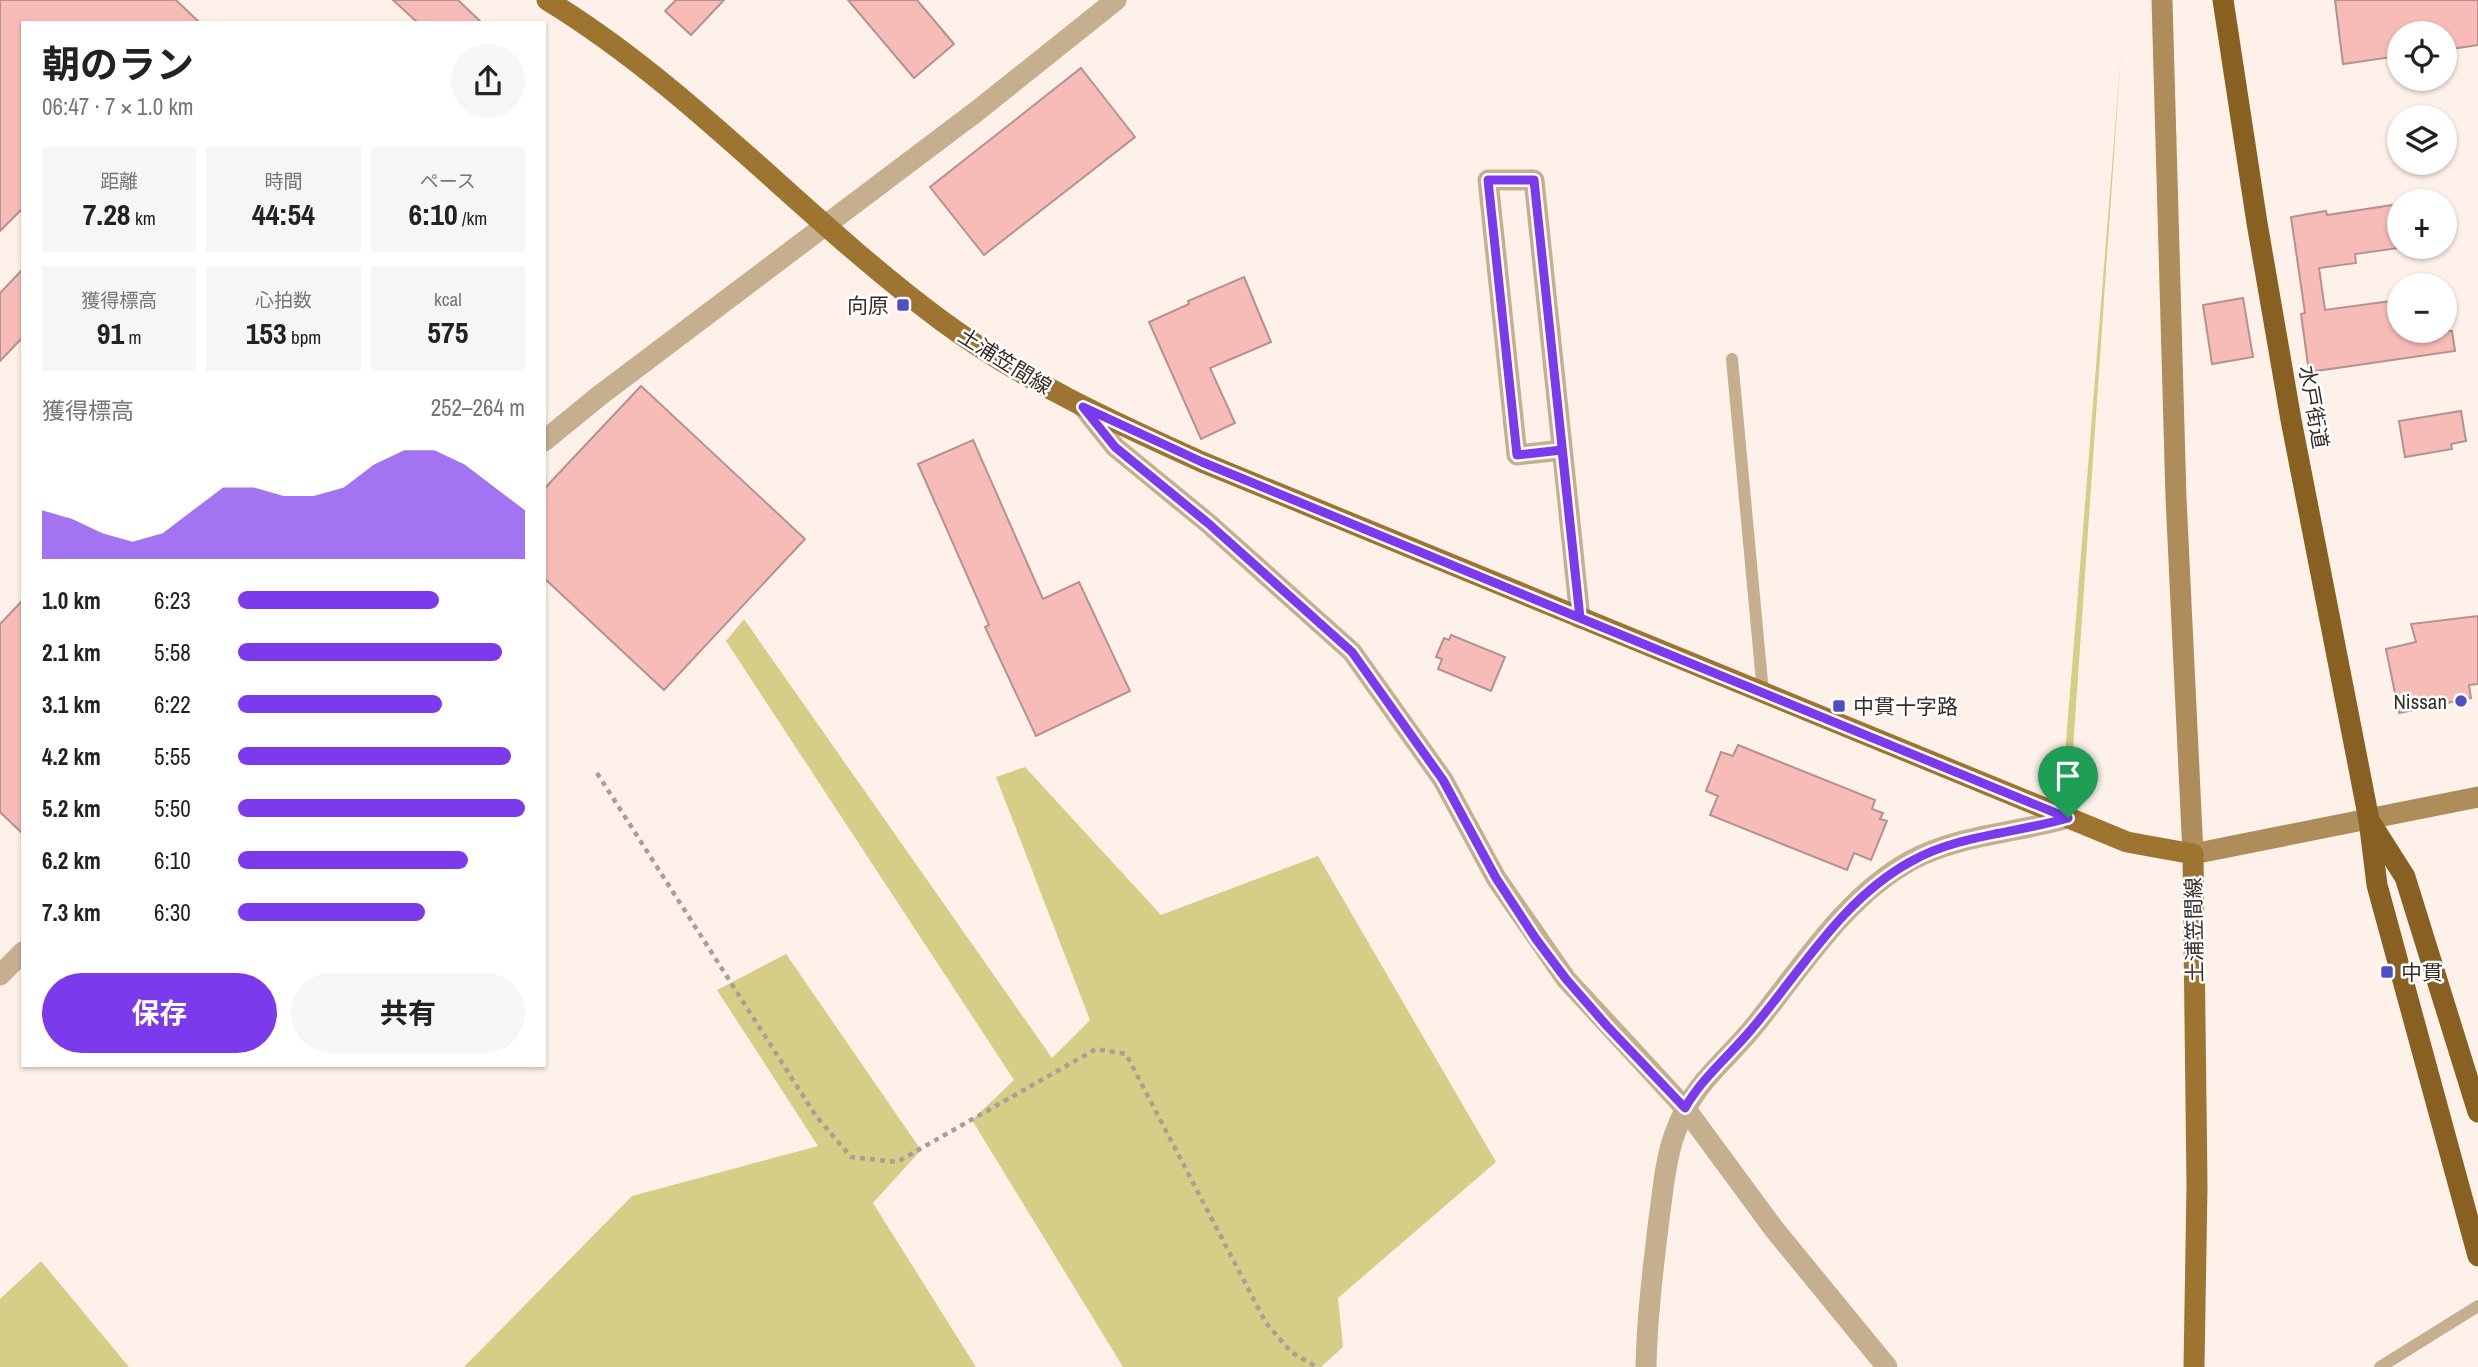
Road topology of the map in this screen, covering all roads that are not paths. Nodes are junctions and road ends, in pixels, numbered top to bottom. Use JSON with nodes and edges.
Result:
{"nodes":[{"id":1,"x":547,"y":0,"type":"edge"},
{"id":2,"x":1116,"y":0,"type":"edge"},
{"id":3,"x":2162,"y":0,"type":"edge"},
{"id":4,"x":2222,"y":0,"type":"edge"},
{"id":5,"x":826,"y":226,"type":"junction"},
{"id":6,"x":1732,"y":359,"type":"dead end"},
{"id":7,"x":1083,"y":407,"type":"junction"},
{"id":8,"x":546,"y":439,"type":"edge"},
{"id":9,"x":1562,"y":450,"type":"junction"},
{"id":10,"x":1580,"y":618,"type":"junction"},
{"id":11,"x":1763,"y":693,"type":"junction"},
{"id":12,"x":2478,"y":797,"type":"edge"},
{"id":13,"x":2068,"y":818,"type":"junction"},
{"id":14,"x":2369,"y":820,"type":"junction"},
{"id":15,"x":2193,"y":854,"type":"junction"},
{"id":16,"x":21,"y":954,"type":"edge"},
{"id":17,"x":0,"y":975,"type":"edge"},
{"id":18,"x":1685,"y":1108,"type":"junction"},
{"id":19,"x":2478,"y":1112,"type":"edge"},
{"id":20,"x":2478,"y":1256,"type":"edge"},
{"id":21,"x":2478,"y":1306,"type":"edge"},
{"id":22,"x":1646,"y":1367,"type":"edge"},
{"id":23,"x":1887,"y":1367,"type":"edge"},
{"id":24,"x":2194,"y":1367,"type":"edge"},
{"id":25,"x":2380,"y":1367,"type":"edge"}],
"edges":[{"from":1,"to":5,"type":"main road","name":"土浦笠間線"},
{"from":2,"to":5,"type":"street"},
{"from":3,"to":15,"type":"street"},
{"from":4,"to":14,"type":"highway","name":"水戸街道"},
{"from":5,"to":7,"type":"main road","name":"土浦笠間線"},
{"from":5,"to":8,"type":"street"},
{"from":6,"to":11,"type":"lane"},
{"from":7,"to":10,"type":"main road","name":"土浦笠間線"},
{"from":7,"to":18,"type":"street"},
{"from":9,"to":9,"type":"street"},
{"from":9,"to":10,"type":"street"},
{"from":10,"to":11,"type":"main road","name":"土浦笠間線"},
{"from":11,"to":13,"type":"main road","name":"土浦笠間線"},
{"from":12,"to":14,"type":"street"},
{"from":13,"to":15,"type":"main road","name":"土浦笠間線"},
{"from":13,"to":18,"type":"street"},
{"from":14,"to":15,"type":"street"},
{"from":14,"to":19,"type":"highway","name":"水戸街道"},
{"from":14,"to":20,"type":"highway","name":"水戸街道"},
{"from":15,"to":24,"type":"main road","name":"土浦笠間線"},
{"from":16,"to":17,"type":"street"},
{"from":18,"to":22,"type":"street"},
{"from":18,"to":23,"type":"street"},
{"from":21,"to":25,"type":"lane"}]}
